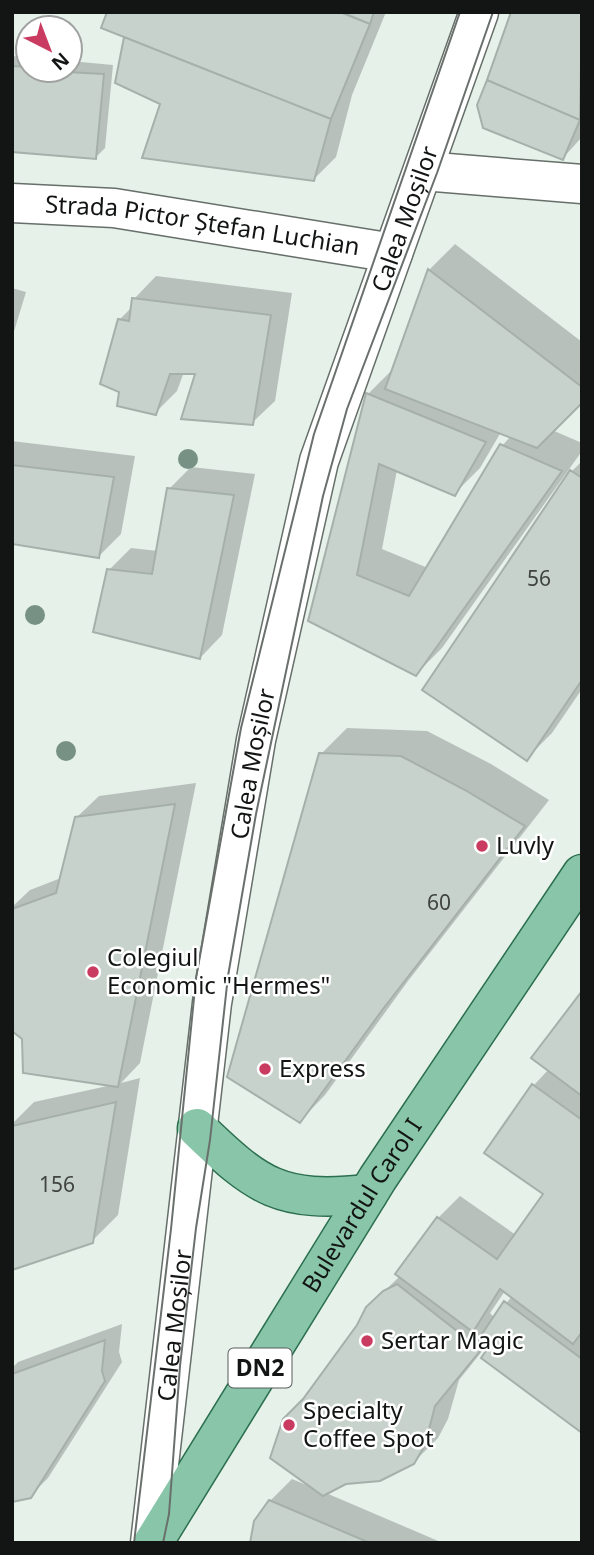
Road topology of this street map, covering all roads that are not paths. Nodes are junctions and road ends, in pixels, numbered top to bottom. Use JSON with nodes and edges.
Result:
{"nodes":[{"id":1,"x":479,"y":12,"type":"edge"},
{"id":2,"x":423,"y":171,"type":"junction"},
{"id":3,"x":582,"y":184,"type":"edge"},
{"id":4,"x":12,"y":203,"type":"edge"},
{"id":5,"x":393,"y":253,"type":"junction"},
{"id":6,"x":582,"y":874,"type":"edge"},
{"id":7,"x":197,"y":1128,"type":"junction"},
{"id":8,"x":368,"y":1194,"type":"junction"},
{"id":9,"x":152,"y":1543,"type":"edge"}],
"edges":[{"from":1,"to":2,"type":"street","name":"Calea Moșilor"},
{"from":2,"to":3,"type":"street"},
{"from":2,"to":5,"type":"street","name":"Calea Moșilor"},
{"from":4,"to":5,"type":"street","name":"Strada Pictor Ștefan Luchian"},
{"from":5,"to":7,"type":"street","name":"Calea Moșilor"},
{"from":6,"to":8,"type":"main road","name":"Bulevardul Carol I","number":"DN2"},
{"from":7,"to":8,"type":"main road"},
{"from":7,"to":9,"type":"street","name":"Calea Moșilor"},
{"from":8,"to":9,"type":"main road","name":"Bulevardul Carol I","number":"DN2"}]}
